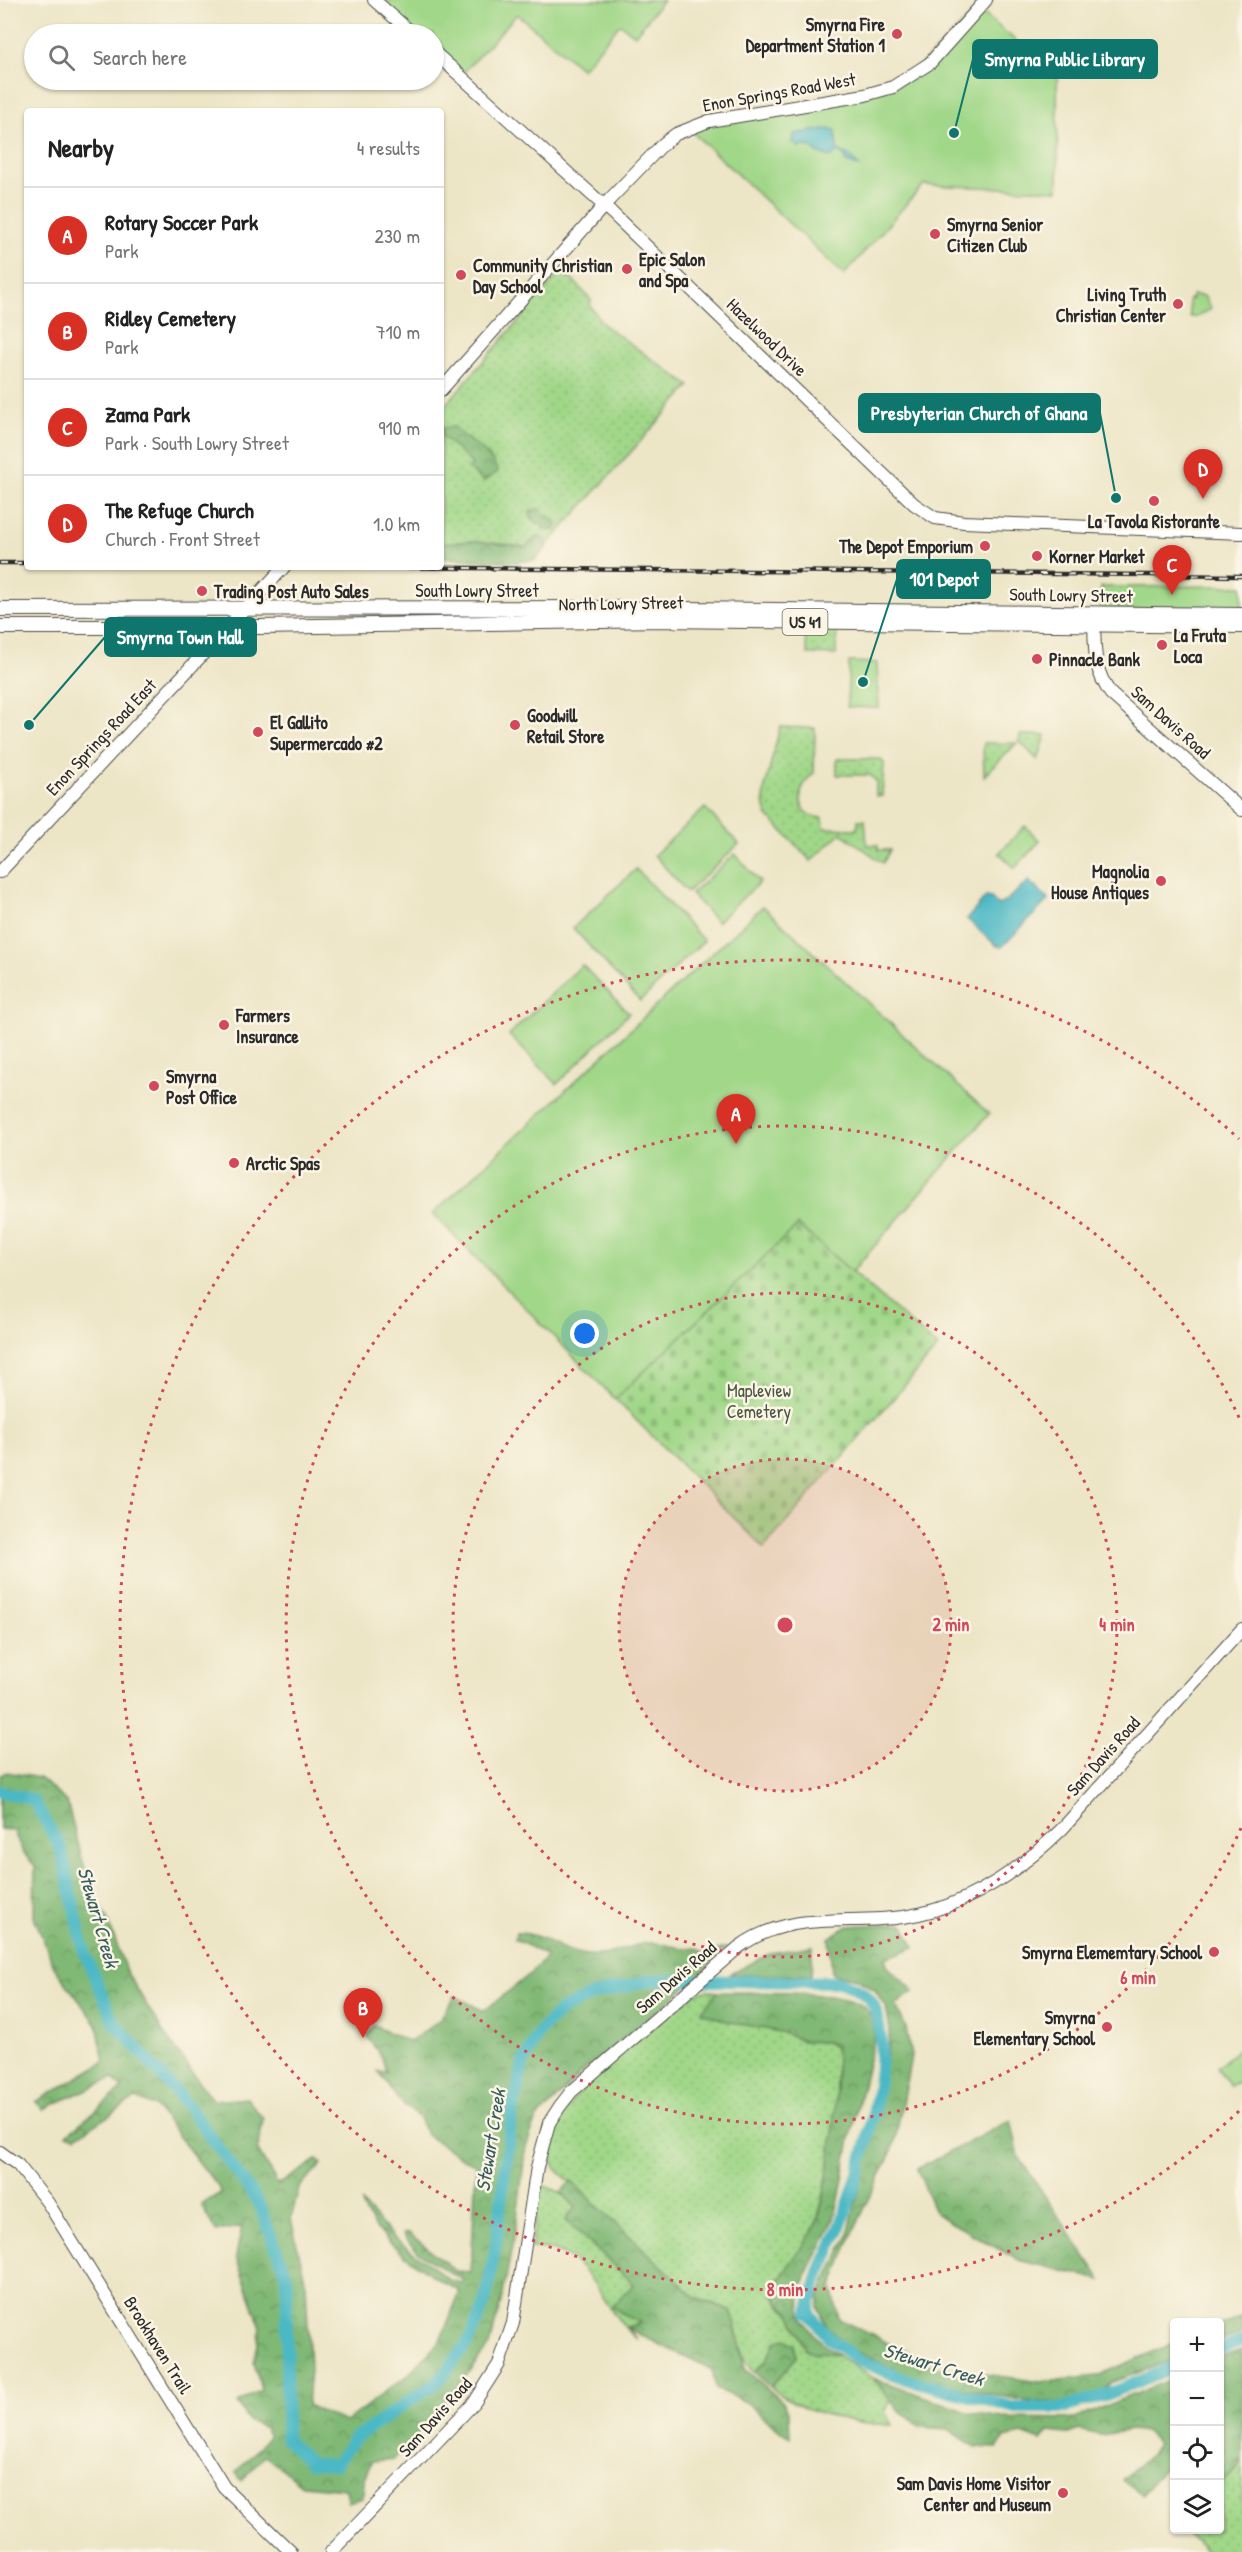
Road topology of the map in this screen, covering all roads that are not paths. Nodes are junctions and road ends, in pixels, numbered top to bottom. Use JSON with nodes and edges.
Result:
{"nodes":[{"id":1,"x":374,"y":0,"type":"edge"},
{"id":2,"x":986,"y":0,"type":"edge"},
{"id":3,"x":402,"y":24,"type":"edge"},
{"id":4,"x":444,"y":61,"type":"edge"},
{"id":5,"x":604,"y":206,"type":"junction"},
{"id":6,"x":444,"y":387,"type":"edge"},
{"id":7,"x":1242,"y":532,"type":"edge"},
{"id":8,"x":281,"y":570,"type":"edge"},
{"id":9,"x":0,"y":609,"type":"edge"},
{"id":10,"x":77,"y":610,"type":"junction"},
{"id":11,"x":246,"y":610,"type":"junction"},
{"id":12,"x":1242,"y":615,"type":"edge"},
{"id":13,"x":1094,"y":619,"type":"junction"},
{"id":14,"x":1242,"y":626,"type":"edge"},
{"id":15,"x":0,"y":627,"type":"edge"},
{"id":16,"x":230,"y":627,"type":"junction"},
{"id":17,"x":73,"y":628,"type":"junction"},
{"id":18,"x":1242,"y":810,"type":"edge"},
{"id":19,"x":0,"y":872,"type":"edge"},
{"id":20,"x":1242,"y":1629,"type":"edge"},
{"id":21,"x":0,"y":2152,"type":"edge"},
{"id":22,"x":291,"y":2552,"type":"edge"},
{"id":23,"x":331,"y":2552,"type":"edge"}],
"edges":[{"from":1,"to":3,"type":"street"},
{"from":2,"to":5,"type":"street","name":"Enon Springs Road West"},
{"from":4,"to":5,"type":"street","name":"Hazelwood Drive"},
{"from":5,"to":6,"type":"street","name":"Enon Springs Road West"},
{"from":5,"to":7,"type":"street","name":"Hazelwood Drive"},
{"from":8,"to":11,"type":"street"},
{"from":9,"to":10,"type":"main road","name":"South Lowry Street","number":"US 41"},
{"from":10,"to":11,"type":"main road","name":"South Lowry Street","number":"US 41"},
{"from":10,"to":17,"type":"main road"},
{"from":11,"to":13,"type":"main road","name":"South Lowry Street","number":"US 41"},
{"from":11,"to":16,"type":"street"},
{"from":12,"to":13,"type":"main road","name":"South Lowry Street","number":"US 41"},
{"from":13,"to":14,"type":"main road","name":"North Lowry Street","number":"US 41"},
{"from":13,"to":16,"type":"main road","name":"North Lowry Street","number":"US 41"},
{"from":13,"to":18,"type":"street","name":"Sam Davis Road"},
{"from":15,"to":17,"type":"main road","name":"North Lowry Street","number":"US 41"},
{"from":16,"to":17,"type":"main road","name":"North Lowry Street","number":"US 41"},
{"from":16,"to":19,"type":"street","name":"Enon Springs Road East"},
{"from":20,"to":23,"type":"street","name":"Sam Davis Road"},
{"from":21,"to":22,"type":"street","name":"Brookhaven Trail"}]}
